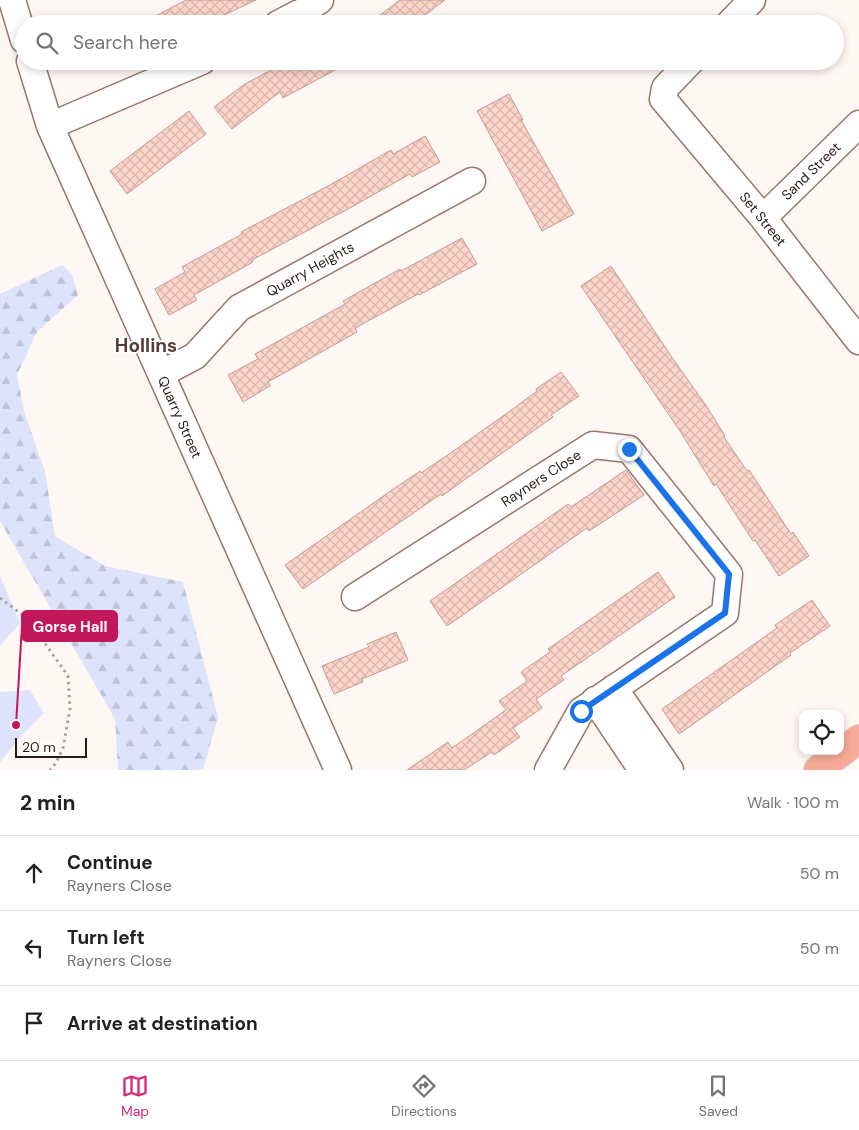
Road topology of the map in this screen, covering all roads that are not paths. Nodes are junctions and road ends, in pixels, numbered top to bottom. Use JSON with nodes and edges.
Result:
{"nodes":[{"id":1,"x":320,"y":0,"type":"edge"},
{"id":2,"x":752,"y":0,"type":"edge"},
{"id":3,"x":8,"y":7,"type":"edge"},
{"id":4,"x":295,"y":15,"type":"edge"},
{"id":5,"x":737,"y":15,"type":"edge"},
{"id":6,"x":15,"y":21,"type":"edge"},
{"id":7,"x":33,"y":70,"type":"edge"},
{"id":8,"x":181,"y":70,"type":"edge"},
{"id":9,"x":682,"y":70,"type":"edge"},
{"id":10,"x":859,"y":124,"type":"edge"},
{"id":11,"x":50,"y":126,"type":"junction"},
{"id":12,"x":472,"y":181,"type":"dead end"},
{"id":13,"x":763,"y":218,"type":"junction"},
{"id":14,"x":859,"y":341,"type":"edge"},
{"id":15,"x":161,"y":374,"type":"junction"},
{"id":16,"x":355,"y":597,"type":"dead end"},
{"id":17,"x":605,"y":694,"type":"junction"},
{"id":18,"x":859,"y":739,"type":"edge"},
{"id":19,"x":338,"y":770,"type":"edge"},
{"id":20,"x":548,"y":770,"type":"edge"},
{"id":21,"x":642,"y":770,"type":"edge"},
{"id":22,"x":670,"y":770,"type":"edge"},
{"id":23,"x":818,"y":770,"type":"edge"}],
"edges":[{"from":1,"to":4,"type":"street"},
{"from":2,"to":5,"type":"street"},
{"from":3,"to":6,"type":"street"},
{"from":7,"to":11,"type":"street","name":"Quarry Street"},
{"from":8,"to":11,"type":"street"},
{"from":9,"to":13,"type":"street","name":"Set Street"},
{"from":10,"to":13,"type":"street","name":"Sand Street"},
{"from":11,"to":15,"type":"street","name":"Quarry Street"},
{"from":12,"to":15,"type":"street","name":"Quarry Heights"},
{"from":13,"to":14,"type":"street","name":"Set Street"},
{"from":15,"to":19,"type":"street","name":"Quarry Street"},
{"from":16,"to":17,"type":"street","name":"Rayners Close"},
{"from":17,"to":20,"type":"street","name":"Rayners Close"},
{"from":17,"to":21,"type":"street"},
{"from":17,"to":22,"type":"street"},
{"from":18,"to":23,"type":"main road"}]}
